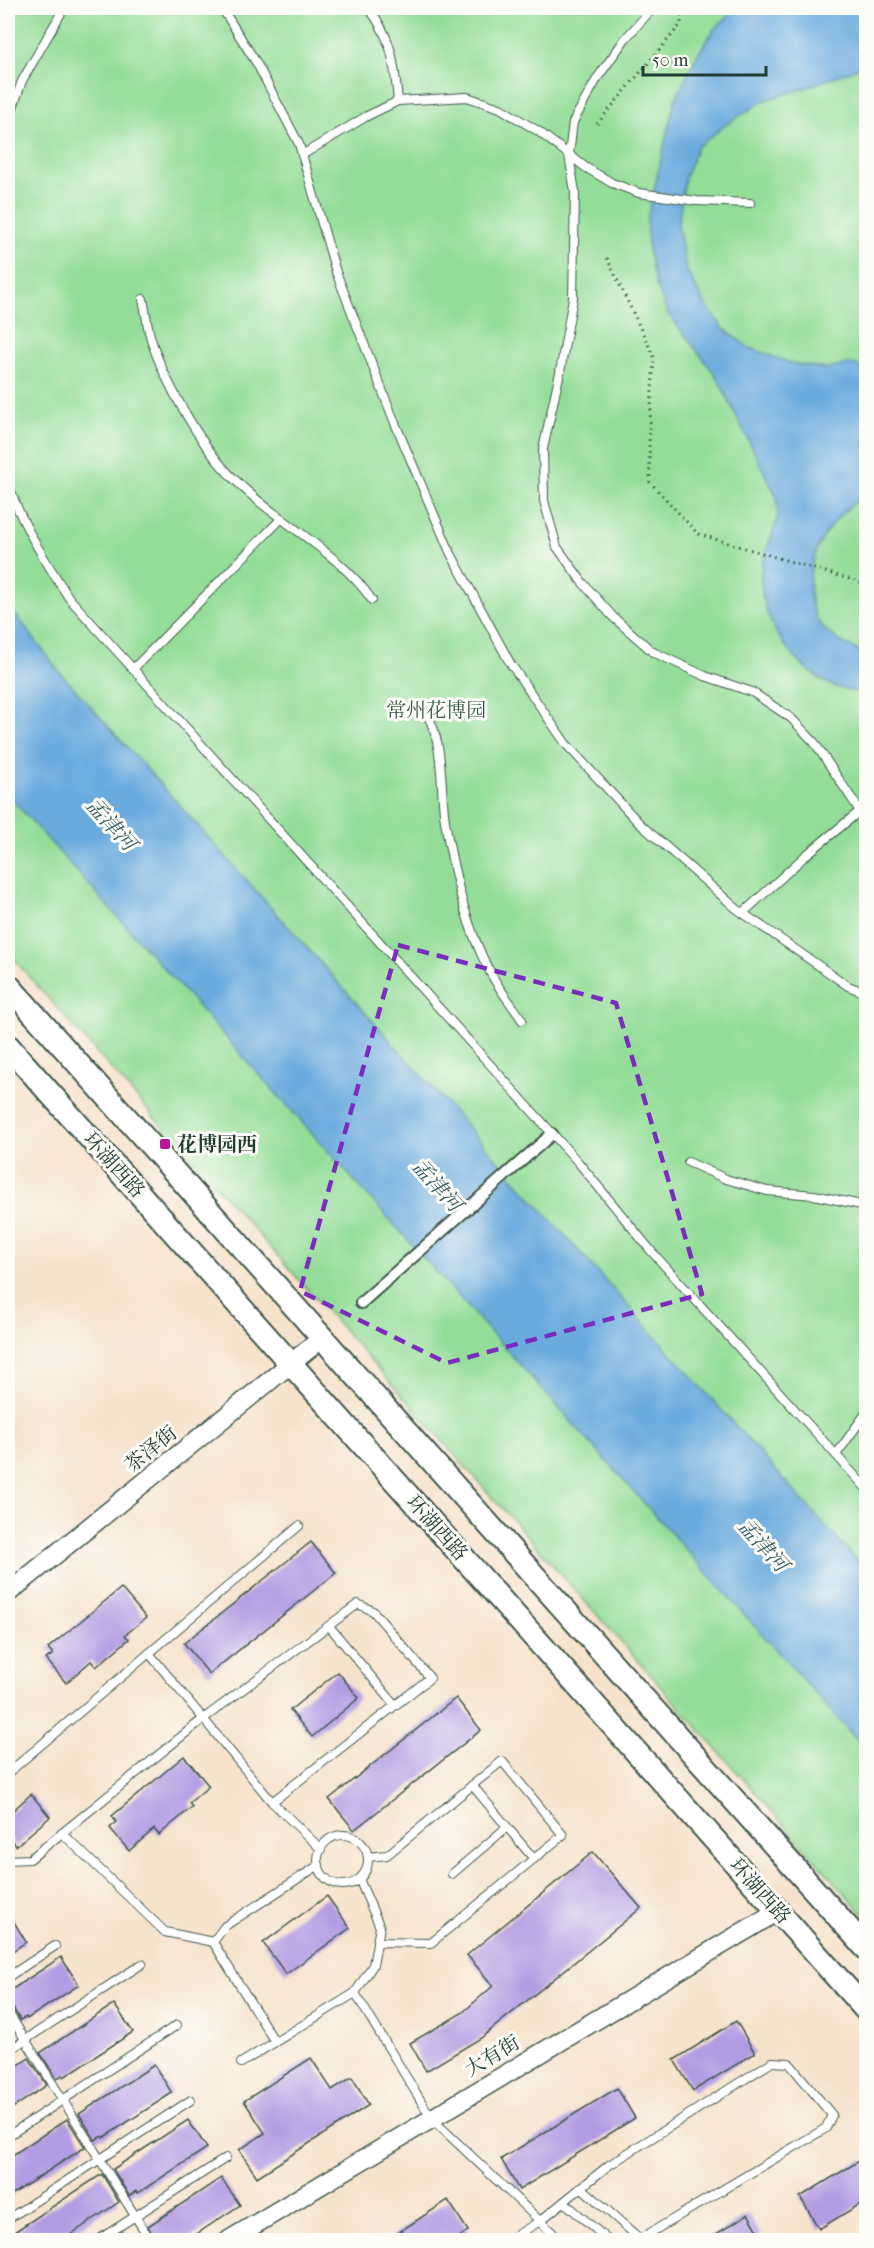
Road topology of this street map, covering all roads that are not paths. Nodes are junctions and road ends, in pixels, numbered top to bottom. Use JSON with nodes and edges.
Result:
{"nodes":[{"id":1,"x":64,"y":8,"type":"edge"},
{"id":2,"x":222,"y":8,"type":"edge"},
{"id":3,"x":369,"y":8,"type":"edge"},
{"id":4,"x":653,"y":8,"type":"edge"},
{"id":5,"x":398,"y":100,"type":"junction"},
{"id":6,"x":8,"y":122,"type":"edge"},
{"id":7,"x":302,"y":155,"type":"junction"},
{"id":8,"x":569,"y":155,"type":"junction"},
{"id":9,"x":750,"y":203,"type":"dead end"},
{"id":10,"x":143,"y":299,"type":"dead end"},
{"id":11,"x":8,"y":483,"type":"edge"},
{"id":12,"x":281,"y":519,"type":"junction"},
{"id":13,"x":372,"y":600,"type":"dead end"},
{"id":14,"x":133,"y":669,"type":"junction"},
{"id":15,"x":429,"y":718,"type":"dead end"},
{"id":16,"x":863,"y":810,"type":"edge"},
{"id":17,"x":743,"y":913,"type":"junction"},
{"id":18,"x":8,"y":985,"type":"edge"},
{"id":19,"x":867,"y":993,"type":"edge"},
{"id":20,"x":522,"y":1020,"type":"dead end"},
{"id":21,"x":8,"y":1046,"type":"edge"},
{"id":22,"x":552,"y":1134,"type":"junction"},
{"id":23,"x":688,"y":1162,"type":"dead end"},
{"id":24,"x":867,"y":1206,"type":"edge"},
{"id":25,"x":361,"y":1303,"type":"dead end"},
{"id":26,"x":321,"y":1339,"type":"junction"},
{"id":27,"x":291,"y":1364,"type":"junction"},
{"id":28,"x":867,"y":1413,"type":"edge"},
{"id":29,"x":836,"y":1455,"type":"junction"},
{"id":30,"x":867,"y":1488,"type":"edge"},
{"id":31,"x":298,"y":1526,"type":"dead end"},
{"id":32,"x":8,"y":1593,"type":"edge"},
{"id":33,"x":329,"y":1626,"type":"junction"},
{"id":34,"x":149,"y":1653,"type":"junction"},
{"id":35,"x":395,"y":1705,"type":"junction"},
{"id":36,"x":203,"y":1719,"type":"junction"},
{"id":37,"x":8,"y":1773,"type":"edge"},
{"id":38,"x":472,"y":1785,"type":"junction"},
{"id":39,"x":272,"y":1802,"type":"junction"},
{"id":40,"x":507,"y":1827,"type":"junction"},
{"id":41,"x":62,"y":1833,"type":"junction"},
{"id":42,"x":321,"y":1849,"type":"junction"},
{"id":43,"x":368,"y":1857,"type":"junction"},
{"id":44,"x":534,"y":1859,"type":"junction"},
{"id":45,"x":8,"y":1860,"type":"edge"},
{"id":46,"x":319,"y":1865,"type":"junction"},
{"id":47,"x":452,"y":1874,"type":"dead end"},
{"id":48,"x":359,"y":1879,"type":"junction"},
{"id":49,"x":778,"y":1911,"type":"junction"},
{"id":50,"x":213,"y":1942,"type":"junction"},
{"id":51,"x":377,"y":1942,"type":"junction"},
{"id":52,"x":55,"y":1946,"type":"dead end"},
{"id":53,"x":867,"y":1948,"type":"edge"},
{"id":54,"x":142,"y":1964,"type":"dead end"},
{"id":55,"x":8,"y":1977,"type":"edge"},
{"id":56,"x":355,"y":1993,"type":"junction"},
{"id":57,"x":867,"y":2010,"type":"edge"},
{"id":58,"x":8,"y":2012,"type":"edge"},
{"id":59,"x":177,"y":2025,"type":"dead end"},
{"id":60,"x":25,"y":2040,"type":"junction"},
{"id":61,"x":274,"y":2042,"type":"junction"},
{"id":62,"x":8,"y":2051,"type":"edge"},
{"id":63,"x":241,"y":2063,"type":"dead end"},
{"id":64,"x":62,"y":2100,"type":"junction"},
{"id":65,"x":191,"y":2100,"type":"dead end"},
{"id":66,"x":432,"y":2119,"type":"junction"},
{"id":67,"x":8,"y":2136,"type":"edge"},
{"id":68,"x":226,"y":2158,"type":"dead end"},
{"id":69,"x":99,"y":2160,"type":"junction"},
{"id":70,"x":581,"y":2187,"type":"junction"},
{"id":71,"x":564,"y":2202,"type":"junction"},
{"id":72,"x":135,"y":2217,"type":"junction"},
{"id":73,"x":8,"y":2219,"type":"edge"},
{"id":74,"x":540,"y":2221,"type":"junction"},
{"id":75,"x":98,"y":2241,"type":"edge"},
{"id":76,"x":150,"y":2241,"type":"edge"},
{"id":77,"x":229,"y":2241,"type":"edge"},
{"id":78,"x":509,"y":2241,"type":"edge"},
{"id":79,"x":560,"y":2241,"type":"edge"},
{"id":80,"x":608,"y":2241,"type":"edge"}],
"edges":[{"from":1,"to":6,"type":"lane"},
{"from":2,"to":7,"type":"lane"},
{"from":3,"to":5,"type":"lane"},
{"from":4,"to":8,"type":"lane"},
{"from":5,"to":7,"type":"lane"},
{"from":5,"to":8,"type":"lane"},
{"from":7,"to":17,"type":"lane"},
{"from":8,"to":9,"type":"lane"},
{"from":8,"to":16,"type":"lane"},
{"from":10,"to":12,"type":"lane"},
{"from":11,"to":14,"type":"lane"},
{"from":12,"to":13,"type":"lane"},
{"from":12,"to":14,"type":"lane"},
{"from":14,"to":22,"type":"lane"},
{"from":15,"to":20,"type":"lane"},
{"from":16,"to":17,"type":"lane"},
{"from":17,"to":19,"type":"lane"},
{"from":18,"to":26,"type":"main road","name":"环湖西路"},
{"from":21,"to":27,"type":"main road","name":"环湖西路"},
{"from":22,"to":25,"type":"street"},
{"from":22,"to":29,"type":"lane"},
{"from":23,"to":24,"type":"lane"},
{"from":26,"to":27,"type":"street","name":"茶泽街"},
{"from":26,"to":53,"type":"main road","name":"环湖西路"},
{"from":27,"to":32,"type":"street","name":"茶泽街"},
{"from":27,"to":49,"type":"main road","name":"环湖西路"},
{"from":28,"to":29,"type":"lane"},
{"from":29,"to":30,"type":"lane"},
{"from":31,"to":34,"type":"lane"},
{"from":33,"to":35,"type":"lane"},
{"from":33,"to":35,"type":"lane"},
{"from":33,"to":36,"type":"lane"},
{"from":34,"to":36,"type":"lane"},
{"from":34,"to":37,"type":"lane"},
{"from":35,"to":39,"type":"lane"},
{"from":36,"to":39,"type":"lane"},
{"from":36,"to":41,"type":"lane"},
{"from":38,"to":40,"type":"lane"},
{"from":38,"to":43,"type":"lane"},
{"from":38,"to":44,"type":"lane"},
{"from":39,"to":42,"type":"lane"},
{"from":40,"to":44,"type":"lane"},
{"from":40,"to":47,"type":"lane"},
{"from":41,"to":45,"type":"lane"},
{"from":41,"to":50,"type":"lane"},
{"from":42,"to":43,"type":"lane"},
{"from":42,"to":46,"type":"lane"},
{"from":43,"to":48,"type":"lane"},
{"from":44,"to":51,"type":"lane"},
{"from":46,"to":48,"type":"lane"},
{"from":46,"to":50,"type":"lane"},
{"from":48,"to":51,"type":"lane"},
{"from":49,"to":57,"type":"main road","name":"环湖西路"},
{"from":49,"to":66,"type":"street","name":"大有街"},
{"from":50,"to":61,"type":"lane"},
{"from":51,"to":56,"type":"lane"},
{"from":52,"to":55,"type":"lane"},
{"from":54,"to":60,"type":"lane"},
{"from":56,"to":61,"type":"lane"},
{"from":56,"to":66,"type":"lane"},
{"from":58,"to":60,"type":"lane"},
{"from":59,"to":64,"type":"lane"},
{"from":60,"to":62,"type":"lane"},
{"from":60,"to":64,"type":"lane"},
{"from":61,"to":63,"type":"lane"},
{"from":64,"to":67,"type":"lane"},
{"from":64,"to":69,"type":"lane"},
{"from":65,"to":69,"type":"lane"},
{"from":66,"to":74,"type":"lane"},
{"from":66,"to":77,"type":"street","name":"大有街"},
{"from":68,"to":72,"type":"lane"},
{"from":69,"to":72,"type":"lane"},
{"from":69,"to":73,"type":"lane"},
{"from":70,"to":70,"type":"lane"},
{"from":70,"to":71,"type":"lane"},
{"from":71,"to":74,"type":"lane"},
{"from":71,"to":80,"type":"lane"},
{"from":72,"to":75,"type":"lane"},
{"from":72,"to":76,"type":"lane"},
{"from":74,"to":78,"type":"lane"},
{"from":74,"to":79,"type":"lane"}]}
